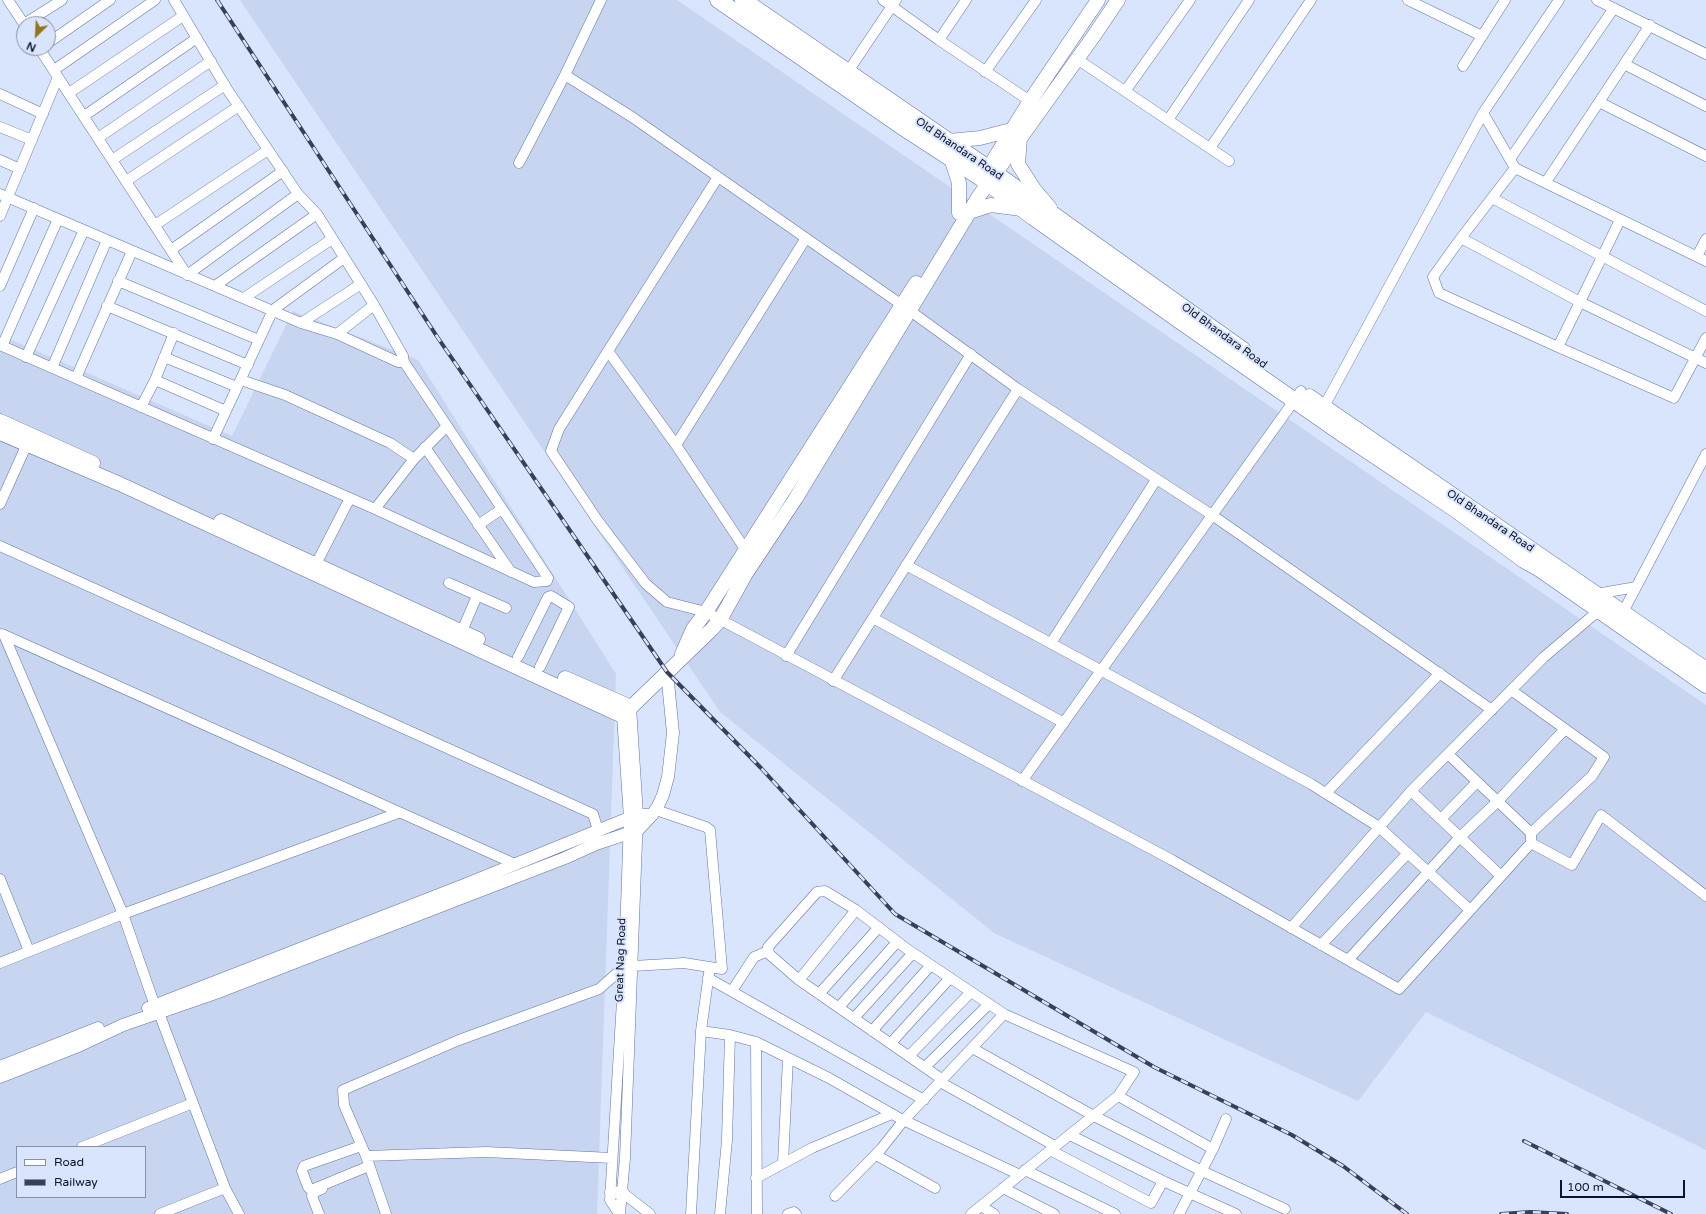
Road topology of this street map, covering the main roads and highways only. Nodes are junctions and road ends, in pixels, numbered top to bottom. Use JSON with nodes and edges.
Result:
{"nodes":[{"id":1,"x":718,"y":0,"type":"edge"},
{"id":2,"x":743,"y":0,"type":"edge"},
{"id":3,"x":1098,"y":0,"type":"edge"},
{"id":4,"x":1118,"y":0,"type":"edge"},
{"id":5,"x":843,"y":78,"type":"junction"},
{"id":6,"x":1016,"y":134,"type":"junction"},
{"id":7,"x":949,"y":141,"type":"junction"},
{"id":8,"x":951,"y":158,"type":"junction"},
{"id":9,"x":988,"y":175,"type":"junction"},
{"id":10,"x":1022,"y":209,"type":"junction"},
{"id":11,"x":964,"y":213,"type":"junction"},
{"id":12,"x":1058,"y":217,"type":"junction"},
{"id":13,"x":1118,"y":268,"type":"junction"},
{"id":14,"x":906,"y":308,"type":"junction"},
{"id":15,"x":0,"y":421,"type":"edge"},
{"id":16,"x":0,"y":433,"type":"edge"},
{"id":17,"x":313,"y":569,"type":"junction"},
{"id":18,"x":1619,"y":618,"type":"junction"},
{"id":19,"x":680,"y":659,"type":"junction"},
{"id":20,"x":1706,"y":670,"type":"edge"},
{"id":21,"x":1706,"y":685,"type":"edge"},
{"id":22,"x":627,"y":711,"type":"junction"}],
"edges":[{"from":1,"to":5,"type":"highway"},
{"from":2,"to":5,"type":"highway","name":"Old Bhandara Road"},
{"from":3,"to":6,"type":"main road"},
{"from":4,"to":6,"type":"main road"},
{"from":5,"to":7,"type":"highway","name":"Old Bhandara Road"},
{"from":5,"to":8,"type":"highway"},
{"from":6,"to":7,"type":"main road"},
{"from":6,"to":9,"type":"main road"},
{"from":6,"to":12,"type":"main road"},
{"from":7,"to":9,"type":"highway","name":"Old Bhandara Road"},
{"from":8,"to":9,"type":"highway"},
{"from":8,"to":11,"type":"main road"},
{"from":9,"to":10,"type":"highway"},
{"from":9,"to":11,"type":"main road"},
{"from":9,"to":12,"type":"highway","name":"Old Bhandara Road"},
{"from":10,"to":11,"type":"main road"},
{"from":10,"to":13,"type":"highway"},
{"from":11,"to":14,"type":"main road"},
{"from":12,"to":13,"type":"highway","name":"Old Bhandara Road"},
{"from":13,"to":18,"type":"highway","name":"Old Bhandara Road"},
{"from":14,"to":19,"type":"main road"},
{"from":14,"to":19,"type":"main road"},
{"from":15,"to":17,"type":"main road"},
{"from":16,"to":17,"type":"main road"},
{"from":17,"to":22,"type":"main road"},
{"from":17,"to":22,"type":"main road"},
{"from":18,"to":20,"type":"highway","name":"Old Bhandara Road"},
{"from":18,"to":21,"type":"highway"},
{"from":19,"to":22,"type":"main road"}]}
